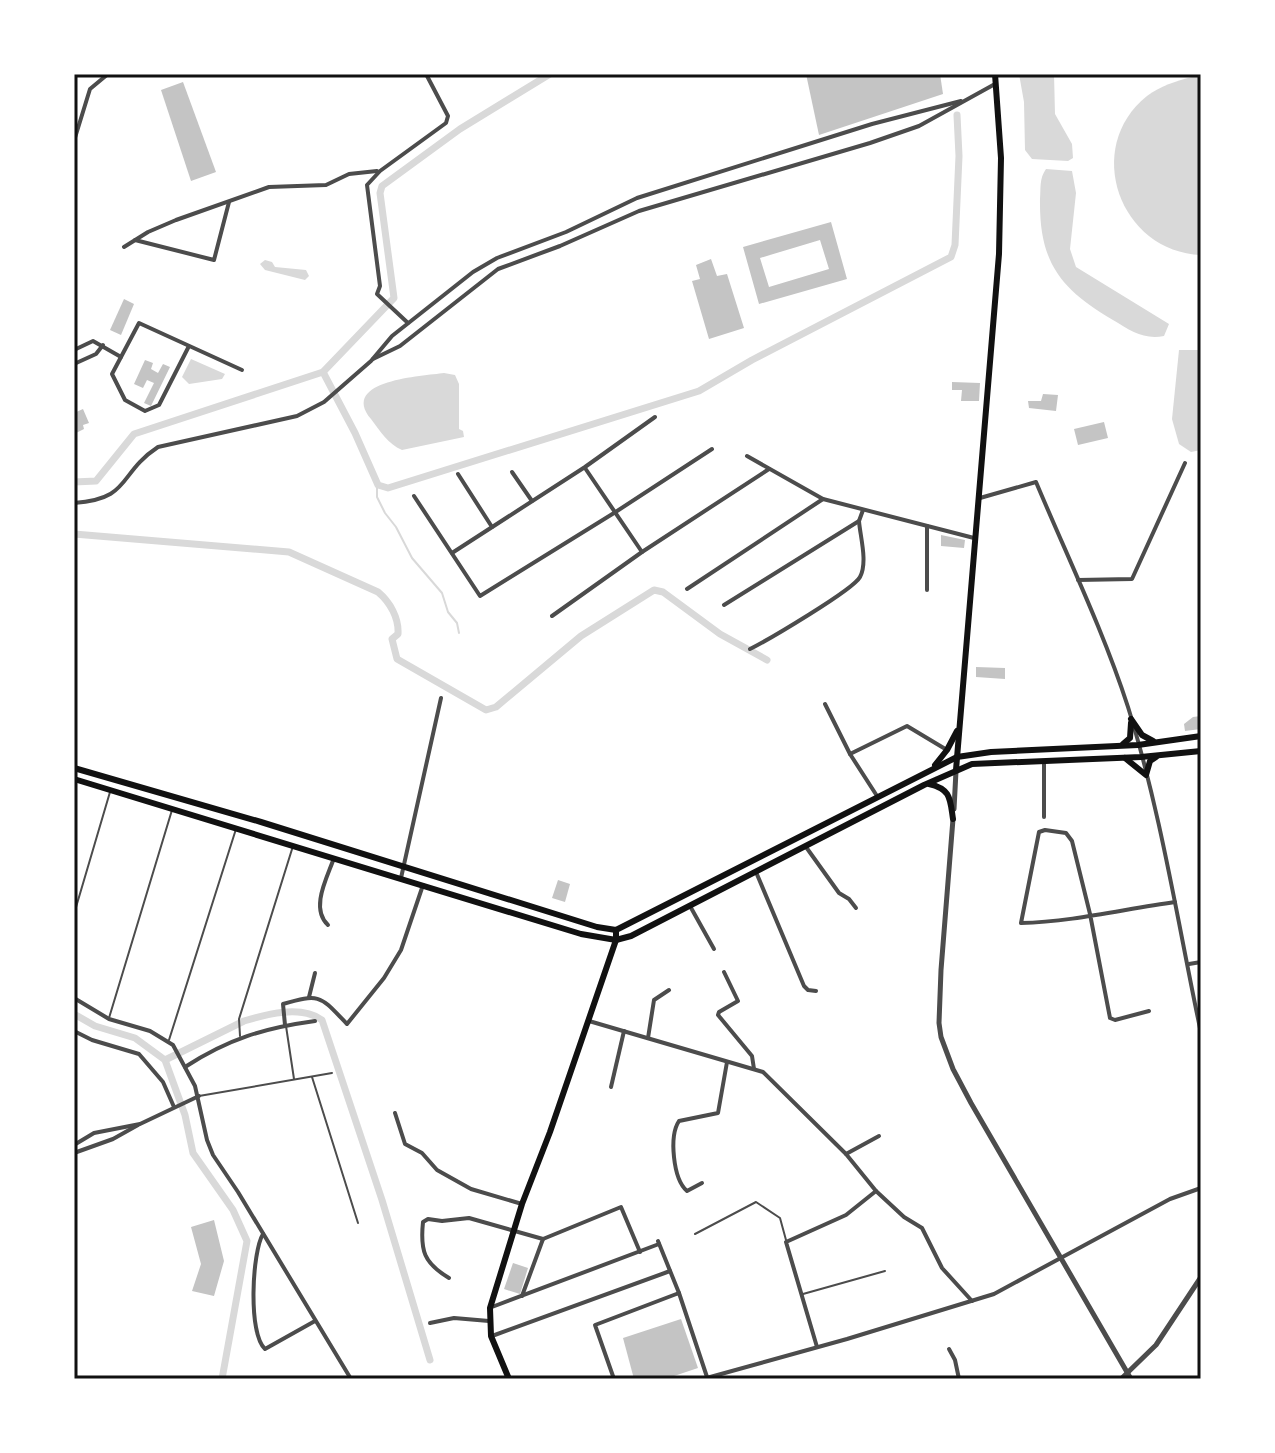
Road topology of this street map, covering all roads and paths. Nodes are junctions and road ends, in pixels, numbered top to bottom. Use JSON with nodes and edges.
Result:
{"nodes":[{"id":1,"x":108,"y":74,"type":"edge"},
{"id":2,"x":426,"y":74,"type":"edge"},
{"id":3,"x":995,"y":74,"type":"edge"},
{"id":4,"x":997,"y":83,"type":"junction"},
{"id":5,"x":961,"y":101,"type":"junction"},
{"id":6,"x":74,"y":141,"type":"edge"},
{"id":7,"x":380,"y":171,"type":"junction"},
{"id":8,"x":229,"y":202,"type":"junction"},
{"id":9,"x":600,"y":215,"type":"junction"},
{"id":10,"x":605,"y":226,"type":"junction"},
{"id":11,"x":135,"y":240,"type":"junction"},
{"id":12,"x":124,"y":247,"type":"dead end"},
{"id":13,"x":408,"y":323,"type":"junction"},
{"id":14,"x":103,"y":345,"type":"junction"},
{"id":15,"x":189,"y":346,"type":"junction"},
{"id":16,"x":74,"y":350,"type":"edge"},
{"id":17,"x":121,"y":357,"type":"junction"},
{"id":18,"x":371,"y":361,"type":"junction"},
{"id":19,"x":74,"y":364,"type":"edge"},
{"id":20,"x":242,"y":370,"type":"dead end"},
{"id":21,"x":655,"y":417,"type":"dead end"},
{"id":22,"x":712,"y":449,"type":"dead end"},
{"id":23,"x":747,"y":456,"type":"dead end"},
{"id":24,"x":1185,"y":463,"type":"dead end"},
{"id":25,"x":585,"y":467,"type":"junction"},
{"id":26,"x":769,"y":469,"type":"junction"},
{"id":27,"x":512,"y":472,"type":"dead end"},
{"id":28,"x":458,"y":474,"type":"dead end"},
{"id":29,"x":414,"y":496,"type":"dead end"},
{"id":30,"x":980,"y":498,"type":"junction"},
{"id":31,"x":823,"y":499,"type":"junction"},
{"id":32,"x":532,"y":501,"type":"junction"},
{"id":33,"x":74,"y":503,"type":"edge"},
{"id":34,"x":863,"y":510,"type":"junction"},
{"id":35,"x":614,"y":513,"type":"junction"},
{"id":36,"x":859,"y":521,"type":"junction"},
{"id":37,"x":927,"y":526,"type":"junction"},
{"id":38,"x":492,"y":527,"type":"junction"},
{"id":39,"x":977,"y":538,"type":"junction"},
{"id":40,"x":642,"y":552,"type":"junction"},
{"id":41,"x":452,"y":553,"type":"junction"},
{"id":42,"x":1078,"y":580,"type":"junction"},
{"id":43,"x":687,"y":589,"type":"dead end"},
{"id":44,"x":927,"y":590,"type":"dead end"},
{"id":45,"x":724,"y":605,"type":"dead end"},
{"id":46,"x":552,"y":616,"type":"dead end"},
{"id":47,"x":750,"y":649,"type":"dead end"},
{"id":48,"x":441,"y":698,"type":"dead end"},
{"id":49,"x":825,"y":704,"type":"dead end"},
{"id":50,"x":1131,"y":719,"type":"junction"},
{"id":51,"x":960,"y":727,"type":"junction"},
{"id":52,"x":1201,"y":736,"type":"edge"},
{"id":53,"x":1158,"y":743,"type":"junction"},
{"id":54,"x":1138,"y":745,"type":"junction"},
{"id":55,"x":1120,"y":746,"type":"junction"},
{"id":56,"x":947,"y":750,"type":"junction"},
{"id":57,"x":1201,"y":751,"type":"edge"},
{"id":58,"x":850,"y":754,"type":"junction"},
{"id":59,"x":1159,"y":755,"type":"junction"},
{"id":60,"x":957,"y":757,"type":"junction"},
{"id":61,"x":1141,"y":757,"type":"junction"},
{"id":62,"x":1121,"y":758,"type":"junction"},
{"id":63,"x":1044,"y":761,"type":"junction"},
{"id":64,"x":74,"y":768,"type":"edge"},
{"id":65,"x":929,"y":770,"type":"junction"},
{"id":66,"x":956,"y":770,"type":"junction"},
{"id":67,"x":1146,"y":775,"type":"junction"},
{"id":68,"x":74,"y":779,"type":"edge"},
{"id":69,"x":927,"y":783,"type":"junction"},
{"id":70,"x":111,"y":791,"type":"junction"},
{"id":71,"x":877,"y":796,"type":"junction"},
{"id":72,"x":172,"y":810,"type":"junction"},
{"id":73,"x":1044,"y":817,"type":"dead end"},
{"id":74,"x":953,"y":819,"type":"junction"},
{"id":75,"x":236,"y":828,"type":"junction"},
{"id":76,"x":293,"y":845,"type":"junction"},
{"id":77,"x":806,"y":847,"type":"junction"},
{"id":78,"x":334,"y":858,"type":"junction"},
{"id":79,"x":405,"y":867,"type":"junction"},
{"id":80,"x":756,"y":872,"type":"junction"},
{"id":81,"x":401,"y":878,"type":"junction"},
{"id":82,"x":423,"y":885,"type":"junction"},
{"id":83,"x":1175,"y":902,"type":"junction"},
{"id":84,"x":690,"y":906,"type":"junction"},
{"id":85,"x":856,"y":908,"type":"dead end"},
{"id":86,"x":74,"y":914,"type":"edge"},
{"id":87,"x":1090,"y":914,"type":"junction"},
{"id":88,"x":328,"y":925,"type":"dead end"},
{"id":89,"x":616,"y":930,"type":"junction"},
{"id":90,"x":616,"y":940,"type":"junction"},
{"id":91,"x":714,"y":949,"type":"dead end"},
{"id":92,"x":1201,"y":962,"type":"edge"},
{"id":93,"x":1189,"y":964,"type":"junction"},
{"id":94,"x":724,"y":972,"type":"dead end"},
{"id":95,"x":315,"y":973,"type":"dead end"},
{"id":96,"x":669,"y":990,"type":"dead end"},
{"id":97,"x":816,"y":991,"type":"dead end"},
{"id":98,"x":309,"y":997,"type":"junction"},
{"id":99,"x":74,"y":998,"type":"edge"},
{"id":100,"x":1149,"y":1011,"type":"dead end"},
{"id":101,"x":109,"y":1019,"type":"junction"},
{"id":102,"x":1200,"y":1019,"type":"edge"},
{"id":103,"x":315,"y":1021,"type":"dead end"},
{"id":104,"x":589,"y":1021,"type":"junction"},
{"id":105,"x":285,"y":1022,"type":"junction"},
{"id":106,"x":74,"y":1031,"type":"edge"},
{"id":107,"x":624,"y":1031,"type":"junction"},
{"id":108,"x":1201,"y":1033,"type":"edge"},
{"id":109,"x":240,"y":1036,"type":"junction"},
{"id":110,"x":648,"y":1038,"type":"junction"},
{"id":111,"x":169,"y":1040,"type":"junction"},
{"id":112,"x":727,"y":1062,"type":"junction"},
{"id":113,"x":185,"y":1067,"type":"junction"},
{"id":114,"x":754,"y":1069,"type":"junction"},
{"id":115,"x":332,"y":1073,"type":"dead end"},
{"id":116,"x":312,"y":1077,"type":"junction"},
{"id":117,"x":295,"y":1080,"type":"junction"},
{"id":118,"x":611,"y":1087,"type":"dead end"},
{"id":119,"x":199,"y":1096,"type":"junction"},
{"id":120,"x":174,"y":1107,"type":"junction"},
{"id":121,"x":395,"y":1113,"type":"dead end"},
{"id":122,"x":140,"y":1124,"type":"junction"},
{"id":123,"x":879,"y":1136,"type":"dead end"},
{"id":124,"x":74,"y":1150,"type":"edge"},
{"id":125,"x":846,"y":1154,"type":"junction"},
{"id":126,"x":702,"y":1183,"type":"dead end"},
{"id":127,"x":1201,"y":1188,"type":"edge"},
{"id":128,"x":876,"y":1191,"type":"junction"},
{"id":129,"x":522,"y":1204,"type":"junction"},
{"id":130,"x":358,"y":1223,"type":"dead end"},
{"id":131,"x":514,"y":1229,"type":"junction"},
{"id":132,"x":263,"y":1234,"type":"junction"},
{"id":133,"x":695,"y":1234,"type":"dead end"},
{"id":134,"x":543,"y":1239,"type":"junction"},
{"id":135,"x":786,"y":1242,"type":"junction"},
{"id":136,"x":640,"y":1252,"type":"junction"},
{"id":137,"x":1061,"y":1259,"type":"junction"},
{"id":138,"x":670,"y":1271,"type":"junction"},
{"id":139,"x":885,"y":1271,"type":"dead end"},
{"id":140,"x":1201,"y":1277,"type":"edge"},
{"id":141,"x":449,"y":1278,"type":"dead end"},
{"id":142,"x":679,"y":1293,"type":"junction"},
{"id":143,"x":802,"y":1295,"type":"junction"},
{"id":144,"x":522,"y":1296,"type":"junction"},
{"id":145,"x":972,"y":1301,"type":"junction"},
{"id":146,"x":490,"y":1308,"type":"junction"},
{"id":147,"x":315,"y":1321,"type":"junction"},
{"id":148,"x":489,"y":1321,"type":"junction"},
{"id":149,"x":430,"y":1323,"type":"dead end"},
{"id":150,"x":491,"y":1336,"type":"junction"},
{"id":151,"x":817,"y":1348,"type":"junction"},
{"id":152,"x":949,"y":1349,"type":"dead end"},
{"id":153,"x":1130,"y":1376,"type":"edge"},
{"id":154,"x":705,"y":1378,"type":"edge"},
{"id":155,"x":351,"y":1379,"type":"edge"},
{"id":156,"x":509,"y":1379,"type":"edge"},
{"id":157,"x":614,"y":1379,"type":"edge"},
{"id":158,"x":959,"y":1379,"type":"edge"},
{"id":159,"x":1121,"y":1379,"type":"edge"}],
"edges":[{"from":1,"to":6,"type":"street"},
{"from":2,"to":7,"type":"street"},
{"from":3,"to":4,"type":"main road"},
{"from":4,"to":5,"type":"street"},
{"from":4,"to":30,"type":"main road"},
{"from":5,"to":9,"type":"street"},
{"from":5,"to":10,"type":"street"},
{"from":7,"to":8,"type":"street"},
{"from":7,"to":13,"type":"street"},
{"from":8,"to":11,"type":"street"},
{"from":8,"to":11,"type":"street"},
{"from":9,"to":10,"type":"street"},
{"from":9,"to":13,"type":"street"},
{"from":10,"to":18,"type":"street"},
{"from":11,"to":12,"type":"street"},
{"from":13,"to":18,"type":"street"},
{"from":14,"to":16,"type":"street"},
{"from":14,"to":17,"type":"street"},
{"from":14,"to":19,"type":"street"},
{"from":15,"to":17,"type":"street"},
{"from":15,"to":17,"type":"street"},
{"from":15,"to":20,"type":"street"},
{"from":18,"to":33,"type":"street"},
{"from":21,"to":25,"type":"street"},
{"from":22,"to":35,"type":"street"},
{"from":23,"to":26,"type":"street"},
{"from":24,"to":42,"type":"street"},
{"from":25,"to":32,"type":"street"},
{"from":25,"to":35,"type":"street"},
{"from":26,"to":31,"type":"street"},
{"from":26,"to":40,"type":"street"},
{"from":27,"to":32,"type":"street"},
{"from":28,"to":38,"type":"street"},
{"from":29,"to":41,"type":"street"},
{"from":30,"to":39,"type":"main road"},
{"from":30,"to":42,"type":"street"},
{"from":31,"to":34,"type":"street"},
{"from":31,"to":43,"type":"street"},
{"from":32,"to":38,"type":"street"},
{"from":34,"to":36,"type":"street"},
{"from":34,"to":37,"type":"street"},
{"from":35,"to":40,"type":"street"},
{"from":35,"to":41,"type":"street"},
{"from":36,"to":45,"type":"street"},
{"from":36,"to":47,"type":"street"},
{"from":37,"to":39,"type":"street"},
{"from":37,"to":44,"type":"street"},
{"from":38,"to":41,"type":"street"},
{"from":39,"to":51,"type":"main road"},
{"from":40,"to":46,"type":"street"},
{"from":42,"to":50,"type":"street"},
{"from":48,"to":79,"type":"street"},
{"from":49,"to":58,"type":"street"},
{"from":50,"to":53,"type":"main road"},
{"from":50,"to":54,"type":"street"},
{"from":50,"to":55,"type":"main road"},
{"from":51,"to":56,"type":"main road"},
{"from":51,"to":60,"type":"main road"},
{"from":52,"to":53,"type":"main road"},
{"from":53,"to":54,"type":"main road"},
{"from":54,"to":55,"type":"main road"},
{"from":54,"to":61,"type":"street"},
{"from":55,"to":60,"type":"main road"},
{"from":56,"to":58,"type":"street"},
{"from":56,"to":65,"type":"main road"},
{"from":57,"to":59,"type":"main road"},
{"from":58,"to":71,"type":"street"},
{"from":59,"to":61,"type":"main road"},
{"from":59,"to":67,"type":"main road"},
{"from":60,"to":65,"type":"main road"},
{"from":60,"to":66,"type":"main road"},
{"from":61,"to":62,"type":"main road"},
{"from":61,"to":67,"type":"street"},
{"from":62,"to":63,"type":"main road"},
{"from":62,"to":67,"type":"main road"},
{"from":63,"to":66,"type":"main road"},
{"from":63,"to":73,"type":"street"},
{"from":64,"to":79,"type":"main road"},
{"from":65,"to":71,"type":"main road"},
{"from":66,"to":69,"type":"main road"},
{"from":66,"to":74,"type":"street"},
{"from":67,"to":83,"type":"street"},
{"from":68,"to":70,"type":"main road"},
{"from":69,"to":74,"type":"main road"},
{"from":69,"to":77,"type":"main road"},
{"from":70,"to":72,"type":"main road"},
{"from":70,"to":86,"type":"lane"},
{"from":71,"to":89,"type":"main road"},
{"from":72,"to":75,"type":"main road"},
{"from":72,"to":101,"type":"lane"},
{"from":74,"to":137,"type":"street"},
{"from":75,"to":76,"type":"main road"},
{"from":75,"to":111,"type":"lane"},
{"from":76,"to":78,"type":"main road"},
{"from":76,"to":109,"type":"lane"},
{"from":77,"to":80,"type":"main road"},
{"from":77,"to":85,"type":"street"},
{"from":78,"to":81,"type":"main road"},
{"from":78,"to":88,"type":"street"},
{"from":79,"to":81,"type":"street"},
{"from":79,"to":89,"type":"main road"},
{"from":80,"to":84,"type":"main road"},
{"from":80,"to":97,"type":"street"},
{"from":81,"to":82,"type":"main road"},
{"from":82,"to":90,"type":"main road"},
{"from":82,"to":98,"type":"street"},
{"from":83,"to":87,"type":"street"},
{"from":83,"to":93,"type":"street"},
{"from":84,"to":90,"type":"main road"},
{"from":84,"to":91,"type":"street"},
{"from":87,"to":87,"type":"street"},
{"from":87,"to":100,"type":"street"},
{"from":89,"to":90,"type":"main road"},
{"from":90,"to":104,"type":"main road"},
{"from":92,"to":93,"type":"street"},
{"from":93,"to":102,"type":"street"},
{"from":94,"to":114,"type":"street"},
{"from":95,"to":98,"type":"street"},
{"from":96,"to":110,"type":"street"},
{"from":98,"to":105,"type":"street"},
{"from":99,"to":101,"type":"street"},
{"from":101,"to":111,"type":"street"},
{"from":102,"to":108,"type":"street"},
{"from":103,"to":105,"type":"street"},
{"from":104,"to":107,"type":"street"},
{"from":104,"to":129,"type":"main road"},
{"from":105,"to":109,"type":"street"},
{"from":105,"to":117,"type":"lane"},
{"from":106,"to":120,"type":"street"},
{"from":107,"to":110,"type":"street"},
{"from":107,"to":118,"type":"street"},
{"from":109,"to":113,"type":"street"},
{"from":110,"to":112,"type":"street"},
{"from":111,"to":113,"type":"street"},
{"from":112,"to":114,"type":"street"},
{"from":112,"to":126,"type":"street"},
{"from":113,"to":119,"type":"street"},
{"from":114,"to":125,"type":"street"},
{"from":115,"to":116,"type":"lane"},
{"from":116,"to":117,"type":"lane"},
{"from":116,"to":130,"type":"lane"},
{"from":117,"to":119,"type":"lane"},
{"from":119,"to":120,"type":"street"},
{"from":119,"to":132,"type":"street"},
{"from":120,"to":122,"type":"street"},
{"from":121,"to":129,"type":"street"},
{"from":122,"to":124,"type":"street"},
{"from":122,"to":124,"type":"street"},
{"from":123,"to":125,"type":"street"},
{"from":125,"to":128,"type":"street"},
{"from":127,"to":137,"type":"street"},
{"from":128,"to":135,"type":"street"},
{"from":128,"to":145,"type":"street"},
{"from":129,"to":131,"type":"main road"},
{"from":131,"to":134,"type":"street"},
{"from":131,"to":141,"type":"street"},
{"from":131,"to":146,"type":"main road"},
{"from":132,"to":147,"type":"street"},
{"from":132,"to":147,"type":"street"},
{"from":133,"to":135,"type":"lane"},
{"from":134,"to":136,"type":"street"},
{"from":134,"to":144,"type":"street"},
{"from":135,"to":143,"type":"street"},
{"from":136,"to":138,"type":"street"},
{"from":136,"to":144,"type":"street"},
{"from":137,"to":145,"type":"street"},
{"from":137,"to":153,"type":"street"},
{"from":138,"to":142,"type":"street"},
{"from":138,"to":150,"type":"street"},
{"from":139,"to":143,"type":"lane"},
{"from":140,"to":153,"type":"street"},
{"from":142,"to":154,"type":"street"},
{"from":142,"to":157,"type":"street"},
{"from":143,"to":151,"type":"street"},
{"from":144,"to":146,"type":"street"},
{"from":145,"to":151,"type":"street"},
{"from":146,"to":148,"type":"main road"},
{"from":147,"to":155,"type":"street"},
{"from":148,"to":149,"type":"street"},
{"from":148,"to":150,"type":"main road"},
{"from":150,"to":156,"type":"main road"},
{"from":151,"to":154,"type":"street"},
{"from":152,"to":158,"type":"street"},
{"from":153,"to":159,"type":"street"}]}
